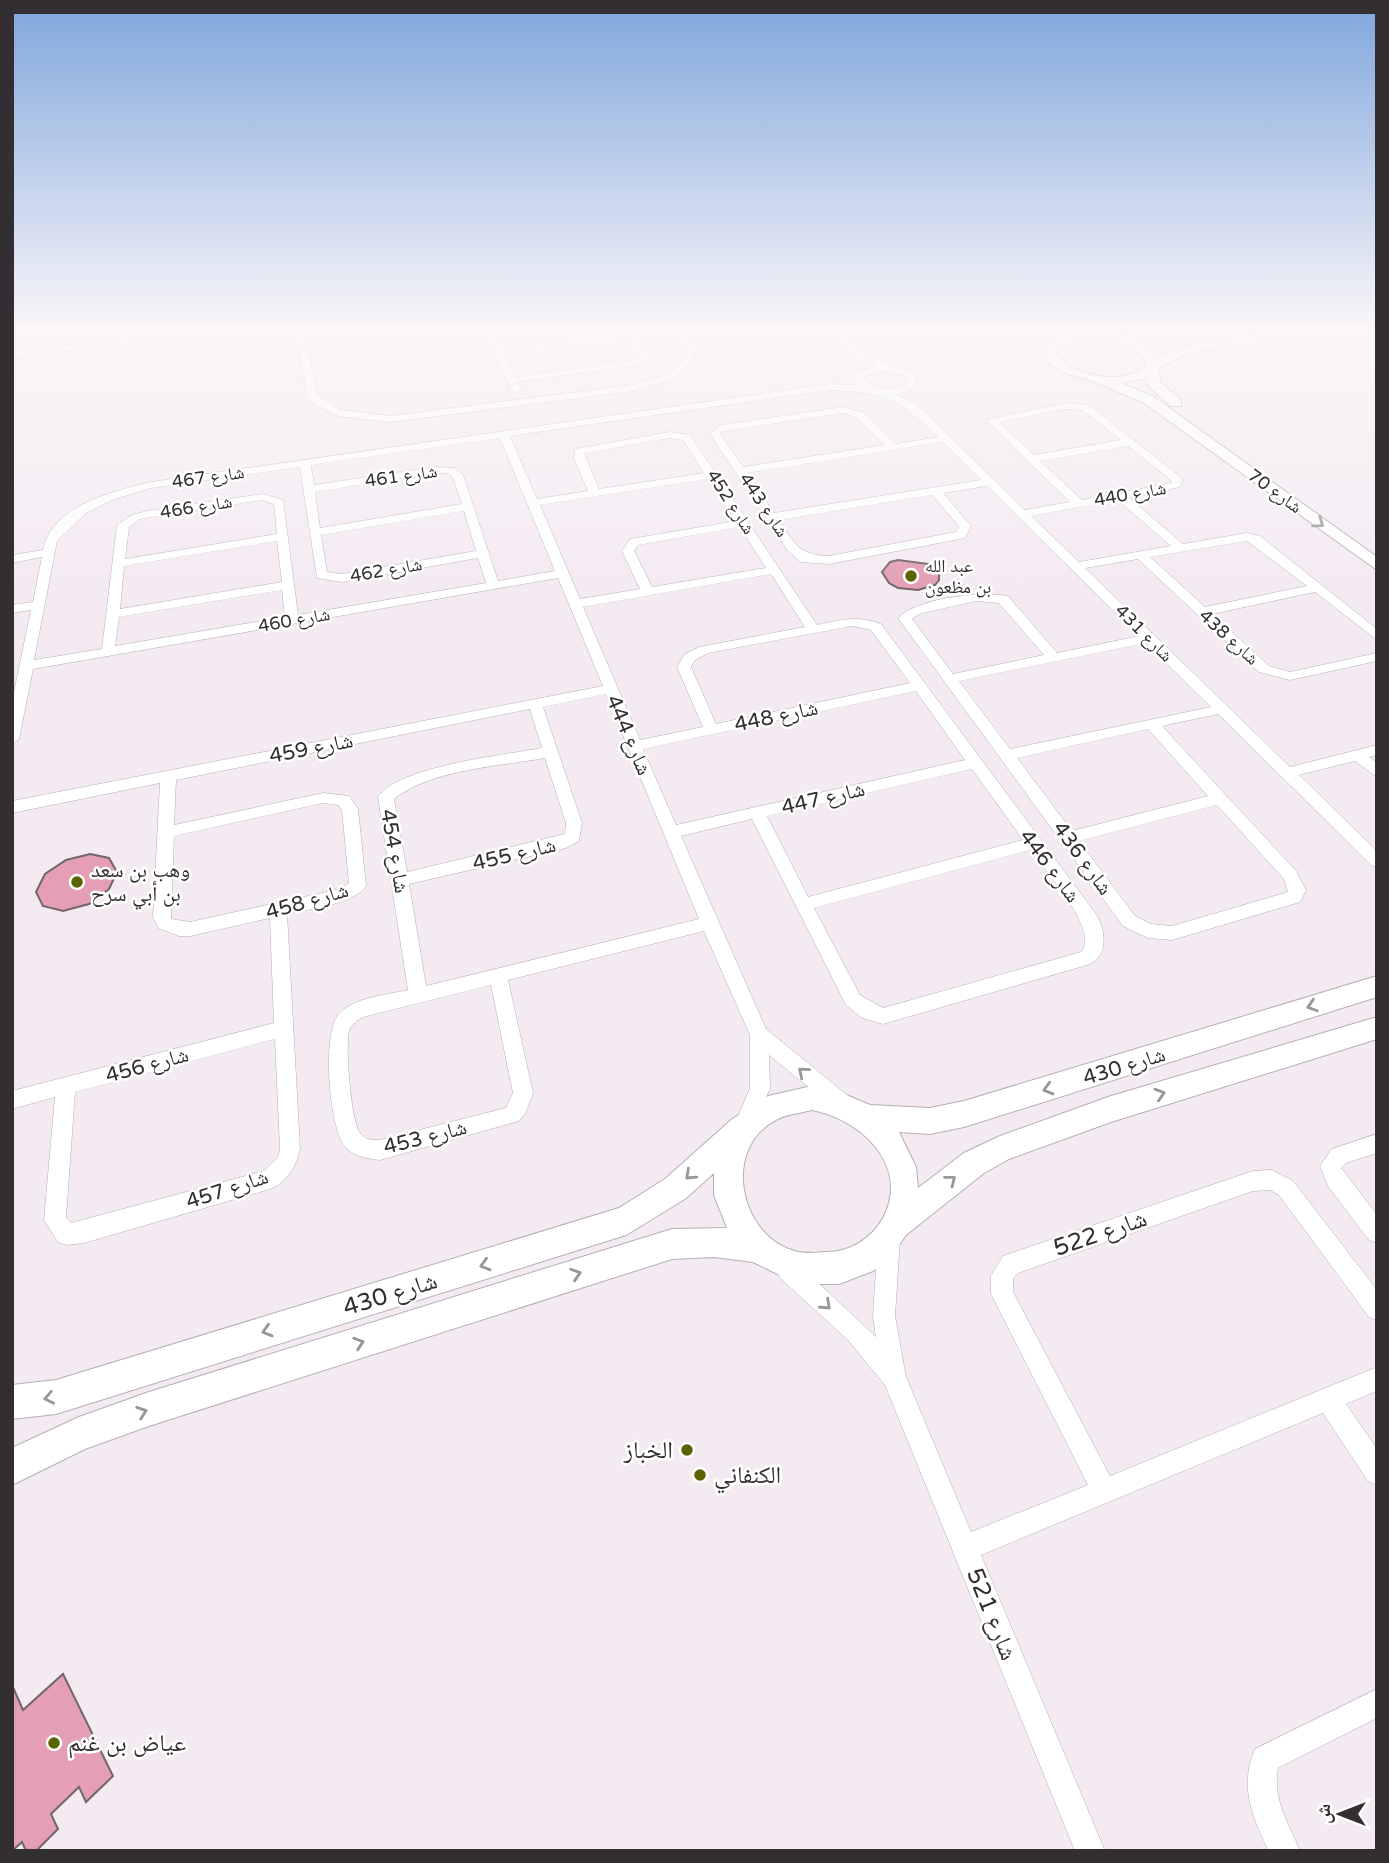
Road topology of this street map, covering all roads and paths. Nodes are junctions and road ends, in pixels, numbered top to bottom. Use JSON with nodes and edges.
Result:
{"nodes":[{"id":1,"x":336,"y":413,"type":"edge"},
{"id":2,"x":444,"y":413,"type":"edge"},
{"id":3,"x":650,"y":413,"type":"edge"},
{"id":4,"x":836,"y":413,"type":"edge"},
{"id":5,"x":855,"y":413,"type":"edge"},
{"id":6,"x":919,"y":413,"type":"edge"},
{"id":7,"x":1039,"y":413,"type":"edge"},
{"id":8,"x":1094,"y":413,"type":"edge"},
{"id":9,"x":1167,"y":413,"type":"edge"},
{"id":10,"x":1190,"y":413,"type":"edge"},
{"id":11,"x":504,"y":434,"type":"junction"},
{"id":12,"x":945,"y":439,"type":"junction"},
{"id":13,"x":1130,"y":442,"type":"junction"},
{"id":14,"x":892,"y":446,"type":"junction"},
{"id":15,"x":1031,"y":459,"type":"junction"},
{"id":16,"x":305,"y":463,"type":"junction"},
{"id":17,"x":741,"y":471,"type":"junction"},
{"id":18,"x":712,"y":475,"type":"junction"},
{"id":19,"x":990,"y":482,"type":"junction"},
{"id":20,"x":310,"y":489,"type":"junction"},
{"id":21,"x":936,"y":492,"type":"junction"},
{"id":22,"x":595,"y":493,"type":"junction"},
{"id":23,"x":1120,"y":496,"type":"junction"},
{"id":24,"x":532,"y":503,"type":"junction"},
{"id":25,"x":1078,"y":503,"type":"junction"},
{"id":26,"x":466,"y":507,"type":"junction"},
{"id":27,"x":1023,"y":514,"type":"junction"},
{"id":28,"x":773,"y":517,"type":"junction"},
{"id":29,"x":1345,"y":522,"type":"dead end"},
{"id":30,"x":744,"y":523,"type":"junction"},
{"id":31,"x":315,"y":532,"type":"junction"},
{"id":32,"x":284,"y":536,"type":"junction"},
{"id":33,"x":1178,"y":547,"type":"junction"},
{"id":34,"x":46,"y":553,"type":"junction"},
{"id":35,"x":481,"y":554,"type":"junction"},
{"id":36,"x":1140,"y":554,"type":"junction"},
{"id":37,"x":12,"y":559,"type":"edge"},
{"id":38,"x":121,"y":563,"type":"junction"},
{"id":39,"x":1377,"y":565,"type":"edge"},
{"id":40,"x":1076,"y":566,"type":"junction"},
{"id":41,"x":774,"y":570,"type":"junction"},
{"id":42,"x":561,"y":574,"type":"junction"},
{"id":43,"x":289,"y":585,"type":"junction"},
{"id":44,"x":494,"y":586,"type":"junction"},
{"id":45,"x":1318,"y":588,"type":"junction"},
{"id":46,"x":648,"y":592,"type":"junction"},
{"id":47,"x":575,"y":604,"type":"junction"},
{"id":48,"x":36,"y":605,"type":"junction"},
{"id":49,"x":12,"y":609,"type":"edge"},
{"id":50,"x":1201,"y":612,"type":"junction"},
{"id":51,"x":114,"y":614,"type":"junction"},
{"id":52,"x":292,"y":621,"type":"junction"},
{"id":53,"x":813,"y":629,"type":"junction"},
{"id":54,"x":1377,"y":636,"type":"edge"},
{"id":55,"x":1149,"y":638,"type":"junction"},
{"id":56,"x":108,"y":652,"type":"junction"},
{"id":57,"x":1377,"y":657,"type":"edge"},
{"id":58,"x":1054,"y":658,"type":"junction"},
{"id":59,"x":26,"y":666,"type":"junction"},
{"id":60,"x":949,"y":679,"type":"junction"},
{"id":61,"x":918,"y":686,"type":"junction"},
{"id":62,"x":610,"y":689,"type":"junction"},
{"id":63,"x":535,"y":704,"type":"junction"},
{"id":64,"x":1221,"y":709,"type":"junction"},
{"id":65,"x":14,"y":718,"type":"edge"},
{"id":66,"x":1152,"y":725,"type":"junction"},
{"id":67,"x":711,"y":729,"type":"junction"},
{"id":68,"x":12,"y":738,"type":"edge"},
{"id":69,"x":634,"y":746,"type":"junction"},
{"id":70,"x":1377,"y":750,"type":"edge"},
{"id":71,"x":550,"y":752,"type":"junction"},
{"id":72,"x":1007,"y":755,"type":"junction"},
{"id":73,"x":1358,"y":755,"type":"junction"},
{"id":74,"x":975,"y":763,"type":"junction"},
{"id":75,"x":1286,"y":772,"type":"junction"},
{"id":76,"x":1377,"y":772,"type":"edge"},
{"id":77,"x":167,"y":777,"type":"junction"},
{"id":78,"x":1219,"y":799,"type":"junction"},
{"id":79,"x":12,"y":807,"type":"edge"},
{"id":80,"x":757,"y":813,"type":"junction"},
{"id":81,"x":167,"y":832,"type":"junction"},
{"id":82,"x":672,"y":832,"type":"junction"},
{"id":83,"x":1069,"y":838,"type":"junction"},
{"id":84,"x":1033,"y":843,"type":"junction"},
{"id":85,"x":1377,"y":861,"type":"edge"},
{"id":86,"x":400,"y":880,"type":"junction"},
{"id":87,"x":805,"y":904,"type":"junction"},
{"id":88,"x":278,"y":910,"type":"junction"},
{"id":89,"x":709,"y":923,"type":"junction"},
{"id":90,"x":498,"y":976,"type":"junction"},
{"id":91,"x":1377,"y":986,"type":"edge"},
{"id":92,"x":418,"y":993,"type":"junction"},
{"id":93,"x":1377,"y":1028,"type":"edge"},
{"id":94,"x":282,"y":1029,"type":"junction"},
{"id":95,"x":759,"y":1035,"type":"junction"},
{"id":96,"x":66,"y":1086,"type":"junction"},
{"id":97,"x":12,"y":1100,"type":"edge"},
{"id":98,"x":858,"y":1113,"type":"junction"},
{"id":99,"x":743,"y":1127,"type":"junction"},
{"id":100,"x":1377,"y":1143,"type":"edge"},
{"id":101,"x":894,"y":1230,"type":"junction"},
{"id":102,"x":1377,"y":1232,"type":"edge"},
{"id":103,"x":767,"y":1253,"type":"junction"},
{"id":104,"x":1377,"y":1309,"type":"edge"},
{"id":105,"x":894,"y":1377,"type":"junction"},
{"id":106,"x":1377,"y":1379,"type":"edge"},
{"id":107,"x":1329,"y":1400,"type":"junction"},
{"id":108,"x":12,"y":1402,"type":"edge"},
{"id":109,"x":12,"y":1467,"type":"edge"},
{"id":110,"x":1377,"y":1472,"type":"edge"},
{"id":111,"x":1104,"y":1490,"type":"junction"},
{"id":112,"x":965,"y":1548,"type":"junction"},
{"id":113,"x":1377,"y":1703,"type":"edge"},
{"id":114,"x":1090,"y":1851,"type":"edge"},
{"id":115,"x":1286,"y":1851,"type":"edge"}],
"edges":[{"from":1,"to":2,"type":"street"},
{"from":3,"to":11,"type":"street","name":"شارع 467"},
{"from":4,"to":17,"type":"street","name":"شارع 443"},
{"from":5,"to":14,"type":"street","name":"شارع 443"},
{"from":6,"to":12,"type":"street","name":"شارع 431"},
{"from":7,"to":15,"type":"street","name":"شارع 440"},
{"from":8,"to":13,"type":"street","name":"شارع 440"},
{"from":9,"to":39,"type":"main road","name":"شارع 70","one_way":true},
{"from":10,"to":29,"type":"main road","name":"شارع 70"},
{"from":11,"to":16,"type":"street","name":"شارع 467"},
{"from":11,"to":24,"type":"street","name":"شارع 444"},
{"from":12,"to":14,"type":"street"},
{"from":12,"to":19,"type":"street","name":"شارع 431"},
{"from":13,"to":15,"type":"street"},
{"from":13,"to":23,"type":"street","name":"شارع 440"},
{"from":14,"to":17,"type":"street"},
{"from":15,"to":25,"type":"street","name":"شارع 440"},
{"from":16,"to":20,"type":"street","name":"شارع 462"},
{"from":16,"to":34,"type":"street","name":"شارع 467"},
{"from":17,"to":28,"type":"street","name":"شارع 443"},
{"from":18,"to":22,"type":"street"},
{"from":18,"to":22,"type":"street","name":"شارع 452"},
{"from":18,"to":30,"type":"street","name":"شارع 452"},
{"from":19,"to":21,"type":"street"},
{"from":19,"to":27,"type":"street","name":"شارع 431"},
{"from":20,"to":26,"type":"street","name":"شارع 461"},
{"from":20,"to":31,"type":"street","name":"شارع 462"},
{"from":21,"to":28,"type":"street"},
{"from":21,"to":28,"type":"street","name":"شارع 443"},
{"from":22,"to":24,"type":"street"},
{"from":23,"to":25,"type":"street","name":"شارع 440"},
{"from":23,"to":33,"type":"street"},
{"from":24,"to":42,"type":"street","name":"شارع 444"},
{"from":25,"to":27,"type":"street","name":"شارع 440"},
{"from":26,"to":31,"type":"street"},
{"from":26,"to":35,"type":"street","name":"شارع 461"},
{"from":27,"to":40,"type":"street","name":"شارع 431"},
{"from":30,"to":41,"type":"street","name":"شارع 452"},
{"from":30,"to":46,"type":"street"},
{"from":31,"to":35,"type":"street","name":"شارع 462"},
{"from":32,"to":38,"type":"street"},
{"from":32,"to":38,"type":"street","name":"شارع 466"},
{"from":32,"to":43,"type":"street","name":"شارع 466"},
{"from":33,"to":36,"type":"street"},
{"from":33,"to":45,"type":"street"},
{"from":34,"to":37,"type":"street"},
{"from":34,"to":48,"type":"street","name":"شارع 467"},
{"from":35,"to":44,"type":"street","name":"شارع 461"},
{"from":36,"to":40,"type":"street"},
{"from":36,"to":50,"type":"street","name":"شارع 438"},
{"from":38,"to":51,"type":"street","name":"شارع 466"},
{"from":40,"to":55,"type":"street","name":"شارع 431"},
{"from":41,"to":46,"type":"street"},
{"from":41,"to":53,"type":"street","name":"شارع 452"},
{"from":42,"to":44,"type":"street","name":"شارع 460"},
{"from":42,"to":47,"type":"street","name":"شارع 444"},
{"from":43,"to":51,"type":"street"},
{"from":43,"to":52,"type":"street","name":"شارع 466"},
{"from":44,"to":52,"type":"street","name":"شارع 460"},
{"from":45,"to":50,"type":"street"},
{"from":45,"to":54,"type":"street"},
{"from":46,"to":47,"type":"street"},
{"from":47,"to":62,"type":"street","name":"شارع 444"},
{"from":48,"to":49,"type":"street"},
{"from":48,"to":59,"type":"street","name":"شارع 467"},
{"from":50,"to":57,"type":"street","name":"شارع 438"},
{"from":51,"to":56,"type":"street","name":"شارع 466"},
{"from":52,"to":56,"type":"street","name":"شارع 460"},
{"from":53,"to":61,"type":"street","name":"شارع 446"},
{"from":53,"to":67,"type":"street","name":"شارع 446"},
{"from":55,"to":58,"type":"street"},
{"from":55,"to":64,"type":"street","name":"شارع 431"},
{"from":56,"to":59,"type":"street","name":"شارع 460"},
{"from":58,"to":60,"type":"street"},
{"from":58,"to":60,"type":"street","name":"شارع 436"},
{"from":59,"to":65,"type":"street","name":"شارع 467"},
{"from":60,"to":72,"type":"street","name":"شارع 436"},
{"from":61,"to":67,"type":"street","name":"شارع 448"},
{"from":61,"to":74,"type":"street","name":"شارع 446"},
{"from":62,"to":63,"type":"street","name":"شارع 459"},
{"from":62,"to":69,"type":"street","name":"شارع 444"},
{"from":63,"to":71,"type":"street","name":"شارع 455"},
{"from":63,"to":77,"type":"street","name":"شارع 459"},
{"from":64,"to":66,"type":"street"},
{"from":64,"to":75,"type":"street","name":"شارع 431"},
{"from":65,"to":68,"type":"street","name":"شارع 467"},
{"from":66,"to":72,"type":"street"},
{"from":66,"to":78,"type":"street","name":"شارع 436"},
{"from":67,"to":69,"type":"street","name":"شارع 448"},
{"from":69,"to":82,"type":"street","name":"شارع 444"},
{"from":70,"to":73,"type":"street"},
{"from":71,"to":86,"type":"street","name":"شارع 454"},
{"from":71,"to":86,"type":"street","name":"شارع 455"},
{"from":72,"to":83,"type":"street","name":"شارع 436"},
{"from":73,"to":75,"type":"street"},
{"from":73,"to":76,"type":"street"},
{"from":74,"to":80,"type":"street","name":"شارع 447"},
{"from":74,"to":84,"type":"street","name":"شارع 446"},
{"from":75,"to":85,"type":"street","name":"شارع 431"},
{"from":77,"to":79,"type":"street","name":"شارع 459"},
{"from":77,"to":81,"type":"street","name":"شارع 458"},
{"from":78,"to":83,"type":"street"},
{"from":78,"to":83,"type":"street","name":"شارع 436"},
{"from":80,"to":82,"type":"street","name":"شارع 447"},
{"from":80,"to":87,"type":"street","name":"شارع 446"},
{"from":81,"to":88,"type":"street","name":"شارع 458"},
{"from":81,"to":88,"type":"street","name":"شارع 458"},
{"from":82,"to":89,"type":"street","name":"شارع 444"},
{"from":84,"to":87,"type":"street"},
{"from":84,"to":87,"type":"street","name":"شارع 446"},
{"from":86,"to":92,"type":"street","name":"شارع 454"},
{"from":88,"to":94,"type":"street","name":"شارع 457"},
{"from":89,"to":90,"type":"street","name":"شارع 453"},
{"from":89,"to":95,"type":"street","name":"شارع 444"},
{"from":90,"to":92,"type":"street","name":"شارع 453"},
{"from":90,"to":92,"type":"street","name":"شارع 453"},
{"from":91,"to":98,"type":"main road","name":"شارع 430","one_way":true},
{"from":101,"to":93,"type":"main road","name":"شارع 430","one_way":true},
{"from":94,"to":96,"type":"street","name":"شارع 456"},
{"from":94,"to":96,"type":"street","name":"شارع 457"},
{"from":98,"to":95,"type":"street","name":"شارع 444","one_way":true},
{"from":95,"to":99,"type":"street","name":"شارع 444"},
{"from":96,"to":97,"type":"street","name":"شارع 456"},
{"from":98,"to":99,"type":"main road"},
{"from":98,"to":101,"type":"main road"},
{"from":99,"to":103,"type":"main road"},
{"from":99,"to":108,"type":"main road","name":"شارع 430","one_way":true},
{"from":100,"to":102,"type":"street"},
{"from":101,"to":103,"type":"main road"},
{"from":101,"to":105,"type":"street","name":"شارع 521"},
{"from":103,"to":105,"type":"street","name":"شارع 521","one_way":true},
{"from":109,"to":103,"type":"main road","name":"شارع 430","one_way":true},
{"from":104,"to":111,"type":"street","name":"شارع 522"},
{"from":105,"to":112,"type":"street","name":"شارع 521"},
{"from":106,"to":107,"type":"street"},
{"from":107,"to":110,"type":"street"},
{"from":107,"to":111,"type":"street"},
{"from":111,"to":112,"type":"street"},
{"from":112,"to":114,"type":"street","name":"شارع 521"},
{"from":113,"to":115,"type":"street"}]}
